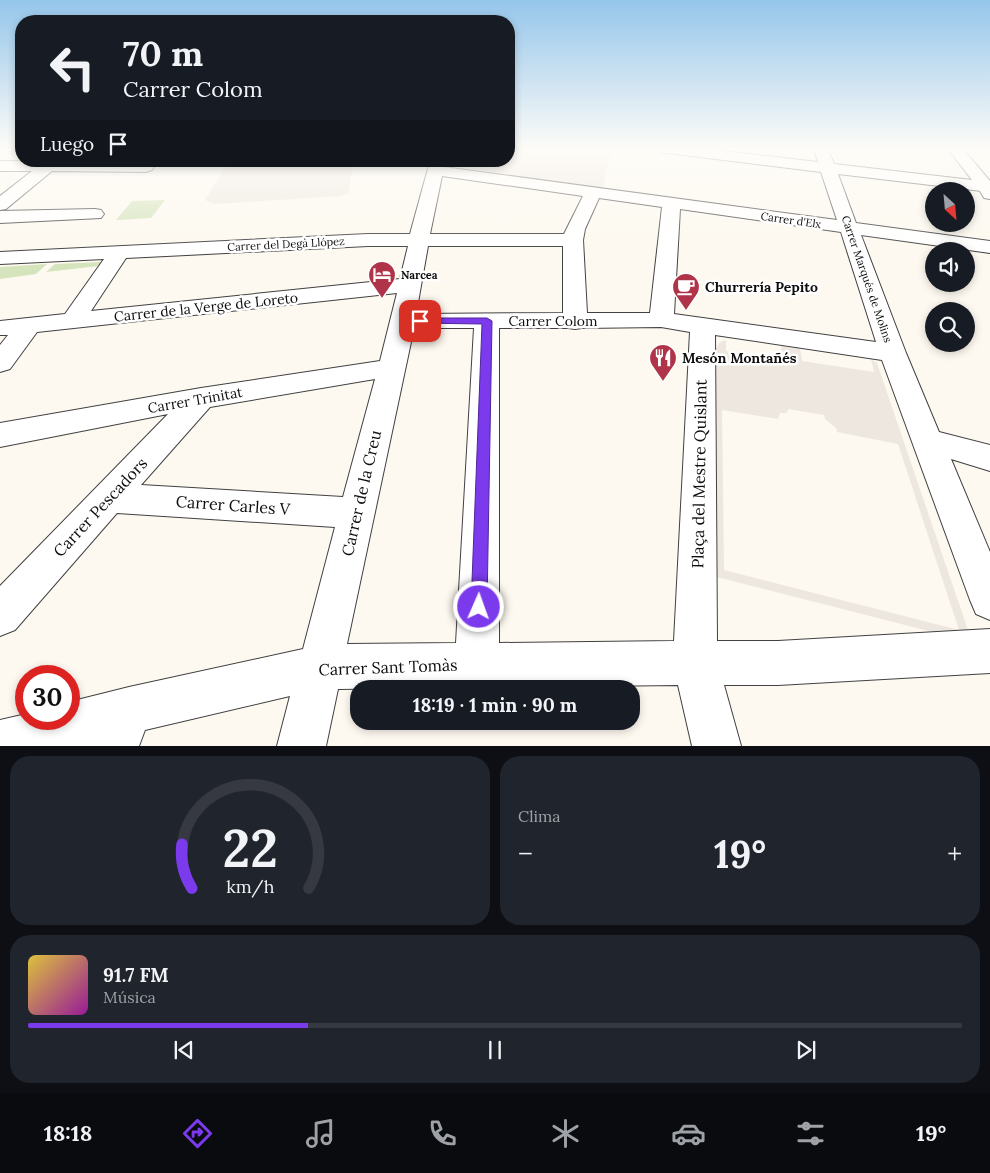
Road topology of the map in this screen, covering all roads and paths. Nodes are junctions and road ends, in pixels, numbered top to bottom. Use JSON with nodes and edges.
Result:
{"nodes":[{"id":1,"x":26,"y":184,"type":"edge"},
{"id":2,"x":432,"y":184,"type":"edge"},
{"id":3,"x":542,"y":184,"type":"edge"},
{"id":4,"x":833,"y":184,"type":"edge"},
{"id":5,"x":950,"y":184,"type":"edge"},
{"id":6,"x":988,"y":189,"type":"edge"},
{"id":7,"x":593,"y":193,"type":"junction"},
{"id":8,"x":671,"y":204,"type":"junction"},
{"id":9,"x":0,"y":205,"type":"edge"},
{"id":10,"x":95,"y":214,"type":"dead end"},
{"id":11,"x":0,"y":216,"type":"edge"},
{"id":12,"x":850,"y":228,"type":"junction"},
{"id":13,"x":419,"y":239,"type":"junction"},
{"id":14,"x":572,"y":240,"type":"junction"},
{"id":15,"x":990,"y":247,"type":"edge"},
{"id":16,"x":120,"y":252,"type":"junction"},
{"id":17,"x":0,"y":258,"type":"edge"},
{"id":18,"x":411,"y":285,"type":"junction"},
{"id":19,"x":661,"y":320,"type":"junction"},
{"id":20,"x":72,"y":321,"type":"junction"},
{"id":21,"x":403,"y":321,"type":"junction"},
{"id":22,"x":487,"y":321,"type":"junction"},
{"id":23,"x":575,"y":322,"type":"junction"},
{"id":24,"x":28,"y":325,"type":"junction"},
{"id":25,"x":702,"y":326,"type":"junction"},
{"id":26,"x":0,"y":328,"type":"edge"},
{"id":27,"x":893,"y":353,"type":"junction"},
{"id":28,"x":0,"y":363,"type":"edge"},
{"id":29,"x":391,"y":368,"type":"junction"},
{"id":30,"x":201,"y":398,"type":"junction"},
{"id":31,"x":0,"y":435,"type":"edge"},
{"id":32,"x":926,"y":440,"type":"junction"},
{"id":33,"x":990,"y":458,"type":"edge"},
{"id":34,"x":109,"y":498,"type":"junction"},
{"id":35,"x":357,"y":513,"type":"junction"},
{"id":36,"x":990,"y":600,"type":"edge"},
{"id":37,"x":0,"y":615,"type":"edge"},
{"id":38,"x":990,"y":652,"type":"edge"},
{"id":39,"x":695,"y":663,"type":"junction"},
{"id":40,"x":477,"y":664,"type":"junction"},
{"id":41,"x":320,"y":667,"type":"junction"},
{"id":42,"x":122,"y":728,"type":"edge"},
{"id":43,"x":0,"y":745,"type":"edge"},
{"id":44,"x":301,"y":746,"type":"edge"},
{"id":45,"x":717,"y":746,"type":"edge"}],
"edges":[{"from":1,"to":9,"type":"street"},
{"from":2,"to":13,"type":"street","name":"Carrer de la Creu"},
{"from":3,"to":7,"type":"street","name":"Carrer d'Elx"},
{"from":4,"to":12,"type":"street","name":"Carrer Marqués de Molins"},
{"from":5,"to":6,"type":"street"},
{"from":7,"to":8,"type":"street","name":"Carrer d'Elx"},
{"from":7,"to":14,"type":"street"},
{"from":8,"to":12,"type":"street","name":"Carrer d'Elx"},
{"from":8,"to":19,"type":"street"},
{"from":10,"to":11,"type":"street"},
{"from":12,"to":15,"type":"street","name":"Carrer d'Elx"},
{"from":12,"to":27,"type":"street","name":"Carrer Marqués de Molins"},
{"from":13,"to":14,"type":"street","name":"Carrer del Degà Llópez"},
{"from":13,"to":16,"type":"street","name":"Carrer del Degà Llópez"},
{"from":13,"to":18,"type":"street","name":"Carrer de la Creu"},
{"from":14,"to":23,"type":"street"},
{"from":16,"to":17,"type":"street","name":"Carrer del Degà Llópez"},
{"from":16,"to":20,"type":"street"},
{"from":18,"to":20,"type":"street","name":"Carrer de la Verge de Loreto"},
{"from":18,"to":21,"type":"street","name":"Carrer de la Creu"},
{"from":19,"to":23,"type":"street","name":"Carrer Colom"},
{"from":19,"to":25,"type":"street","name":"Carrer Colom"},
{"from":20,"to":24,"type":"street","name":"Carrer de la Verge de Loreto"},
{"from":21,"to":22,"type":"street","name":"Carrer Colom"},
{"from":21,"to":29,"type":"street","name":"Carrer de la Creu"},
{"from":22,"to":23,"type":"street","name":"Carrer Colom"},
{"from":22,"to":40,"type":"street"},
{"from":24,"to":26,"type":"street","name":"Carrer de la Verge de Loreto"},
{"from":24,"to":28,"type":"street"},
{"from":25,"to":27,"type":"street"},
{"from":25,"to":39,"type":"street","name":"Plaça del Mestre Quislant"},
{"from":27,"to":32,"type":"street"},
{"from":29,"to":30,"type":"street","name":"Carrer Trinitat"},
{"from":29,"to":35,"type":"street","name":"Carrer de la Creu"},
{"from":30,"to":31,"type":"street","name":"Carrer Trinitat"},
{"from":30,"to":34,"type":"street","name":"Carrer Pescadors"},
{"from":32,"to":33,"type":"street"},
{"from":32,"to":36,"type":"street"},
{"from":34,"to":35,"type":"street","name":"Carrer Carles V"},
{"from":34,"to":37,"type":"street","name":"Carrer Pescadors"},
{"from":35,"to":41,"type":"street","name":"Carrer de la Creu"},
{"from":38,"to":39,"type":"street"},
{"from":39,"to":40,"type":"street","name":"Carrer Sant Tomàs"},
{"from":39,"to":45,"type":"street","name":"Plaça del Mestre Quislant"},
{"from":40,"to":41,"type":"street","name":"Carrer Sant Tomàs"},
{"from":41,"to":42,"type":"street","name":"Carrer Sant Tomàs"},
{"from":41,"to":44,"type":"street","name":"Carrer de la Creu"},
{"from":42,"to":43,"type":"street","name":"Carrer Sant Tomàs"}]}
